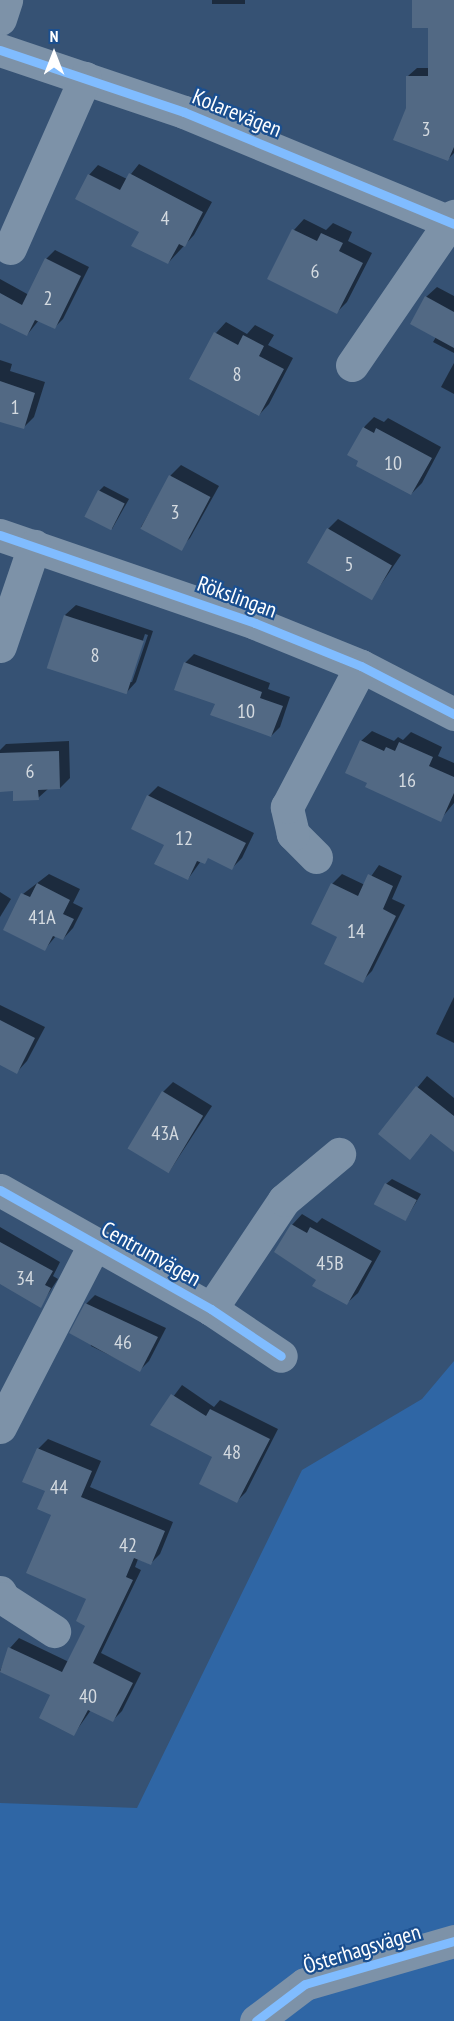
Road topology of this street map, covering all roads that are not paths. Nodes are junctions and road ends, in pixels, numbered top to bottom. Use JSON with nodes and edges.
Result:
{"nodes":[{"id":1,"x":6,"y":0,"type":"edge"},
{"id":2,"x":0,"y":19,"type":"edge"},
{"id":3,"x":0,"y":50,"type":"edge"},
{"id":4,"x":85,"y":78,"type":"junction"},
{"id":5,"x":452,"y":220,"type":"edge"},
{"id":6,"x":10,"y":248,"type":"dead end"},
{"id":7,"x":352,"y":365,"type":"dead end"},
{"id":8,"x":0,"y":535,"type":"edge"},
{"id":9,"x":34,"y":546,"type":"junction"},
{"id":10,"x":0,"y":646,"type":"edge"},
{"id":11,"x":361,"y":666,"type":"junction"},
{"id":12,"x":454,"y":714,"type":"edge"},
{"id":13,"x":316,"y":857,"type":"dead end"},
{"id":14,"x":339,"y":1154,"type":"dead end"},
{"id":15,"x":0,"y":1190,"type":"edge"},
{"id":16,"x":94,"y":1245,"type":"junction"},
{"id":17,"x":211,"y":1309,"type":"junction"},
{"id":18,"x":281,"y":1356,"type":"dead end"},
{"id":19,"x":0,"y":1428,"type":"edge"},
{"id":20,"x":0,"y":1592,"type":"edge"},
{"id":21,"x":54,"y":1632,"type":"dead end"},
{"id":22,"x":454,"y":1941,"type":"edge"},
{"id":23,"x":256,"y":2021,"type":"edge"}],
"edges":[{"from":1,"to":2,"type":"street"},
{"from":3,"to":4,"type":"street","name":"Kolarevägen"},
{"from":4,"to":5,"type":"street","name":"Kolarevägen"},
{"from":4,"to":6,"type":"street"},
{"from":5,"to":7,"type":"street","name":"Kolarevägen"},
{"from":8,"to":9,"type":"street","name":"Rökslingan"},
{"from":9,"to":10,"type":"street"},
{"from":9,"to":11,"type":"street","name":"Rökslingan"},
{"from":11,"to":12,"type":"street","name":"Rökslingan"},
{"from":11,"to":13,"type":"street"},
{"from":14,"to":17,"type":"street","name":"Centrumvägen"},
{"from":15,"to":16,"type":"street","name":"Centrumvägen"},
{"from":16,"to":17,"type":"street","name":"Centrumvägen"},
{"from":16,"to":19,"type":"street","name":"Centrumvägen"},
{"from":17,"to":18,"type":"street","name":"Centrumvägen"},
{"from":20,"to":21,"type":"street"},
{"from":22,"to":23,"type":"street","name":"Österhagsvägen"}]}
